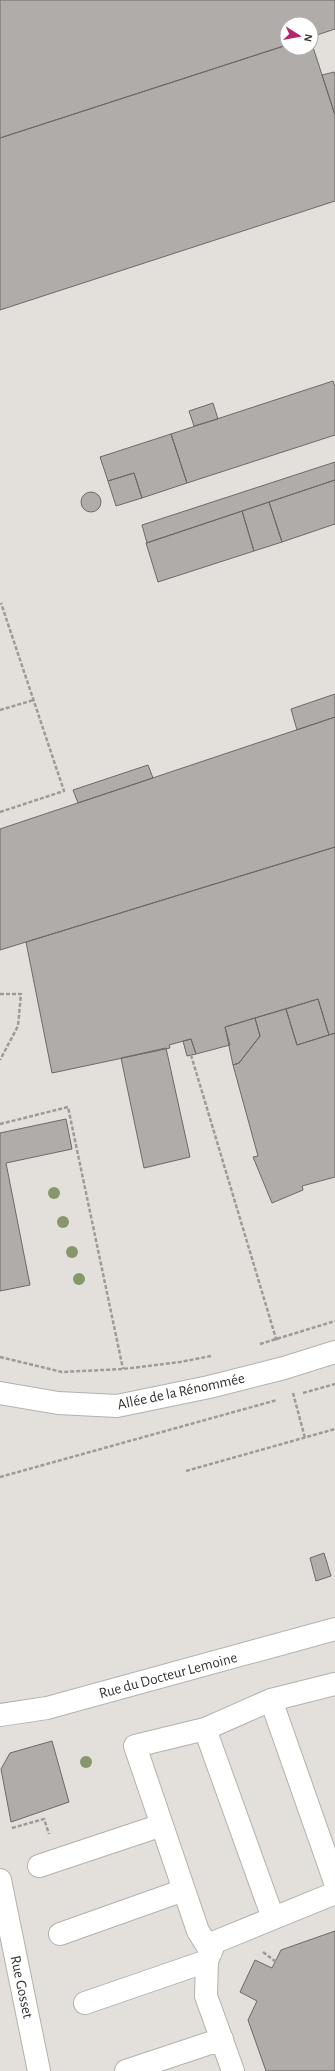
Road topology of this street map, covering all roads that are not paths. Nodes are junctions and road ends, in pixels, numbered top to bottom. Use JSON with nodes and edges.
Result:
{"nodes":[{"id":1,"x":335,"y":1352,"type":"edge"},
{"id":2,"x":0,"y":1393,"type":"edge"},
{"id":3,"x":335,"y":1629,"type":"edge"},
{"id":4,"x":335,"y":1684,"type":"edge"},
{"id":5,"x":271,"y":1700,"type":"junction"},
{"id":6,"x":0,"y":1715,"type":"edge"},
{"id":7,"x":205,"y":1729,"type":"junction"},
{"id":8,"x":162,"y":1825,"type":"junction"},
{"id":9,"x":39,"y":1866,"type":"dead end"},
{"id":10,"x":0,"y":1880,"type":"edge"},
{"id":11,"x":335,"y":1882,"type":"edge"},
{"id":12,"x":184,"y":1890,"type":"junction"},
{"id":13,"x":335,"y":1894,"type":"edge"},
{"id":14,"x":273,"y":1918,"type":"junction"},
{"id":15,"x":60,"y":1934,"type":"dead end"},
{"id":16,"x":209,"y":1956,"type":"junction"},
{"id":17,"x":8,"y":1958,"type":"edge"},
{"id":18,"x":85,"y":2003,"type":"dead end"},
{"id":19,"x":222,"y":2039,"type":"junction"},
{"id":20,"x":40,"y":2071,"type":"edge"},
{"id":21,"x":126,"y":2071,"type":"edge"},
{"id":22,"x":233,"y":2071,"type":"edge"}],
"edges":[{"from":1,"to":2,"type":"main road","name":"Allée de la Rénommée"},
{"from":3,"to":6,"type":"main road","name":"Rue du Docteur Lemoine"},
{"from":4,"to":5,"type":"main road"},
{"from":5,"to":7,"type":"main road"},
{"from":5,"to":11,"type":"main road"},
{"from":7,"to":8,"type":"main road"},
{"from":7,"to":14,"type":"main road"},
{"from":8,"to":9,"type":"main road"},
{"from":8,"to":12,"type":"main road"},
{"from":10,"to":17,"type":"main road","name":"Rue Gosset"},
{"from":12,"to":15,"type":"main road"},
{"from":12,"to":16,"type":"main road"},
{"from":13,"to":14,"type":"main road"},
{"from":14,"to":16,"type":"main road"},
{"from":16,"to":18,"type":"main road"},
{"from":16,"to":19,"type":"main road"},
{"from":17,"to":20,"type":"main road","name":"Rue Gosset"},
{"from":19,"to":21,"type":"main road"},
{"from":19,"to":22,"type":"main road"}]}
